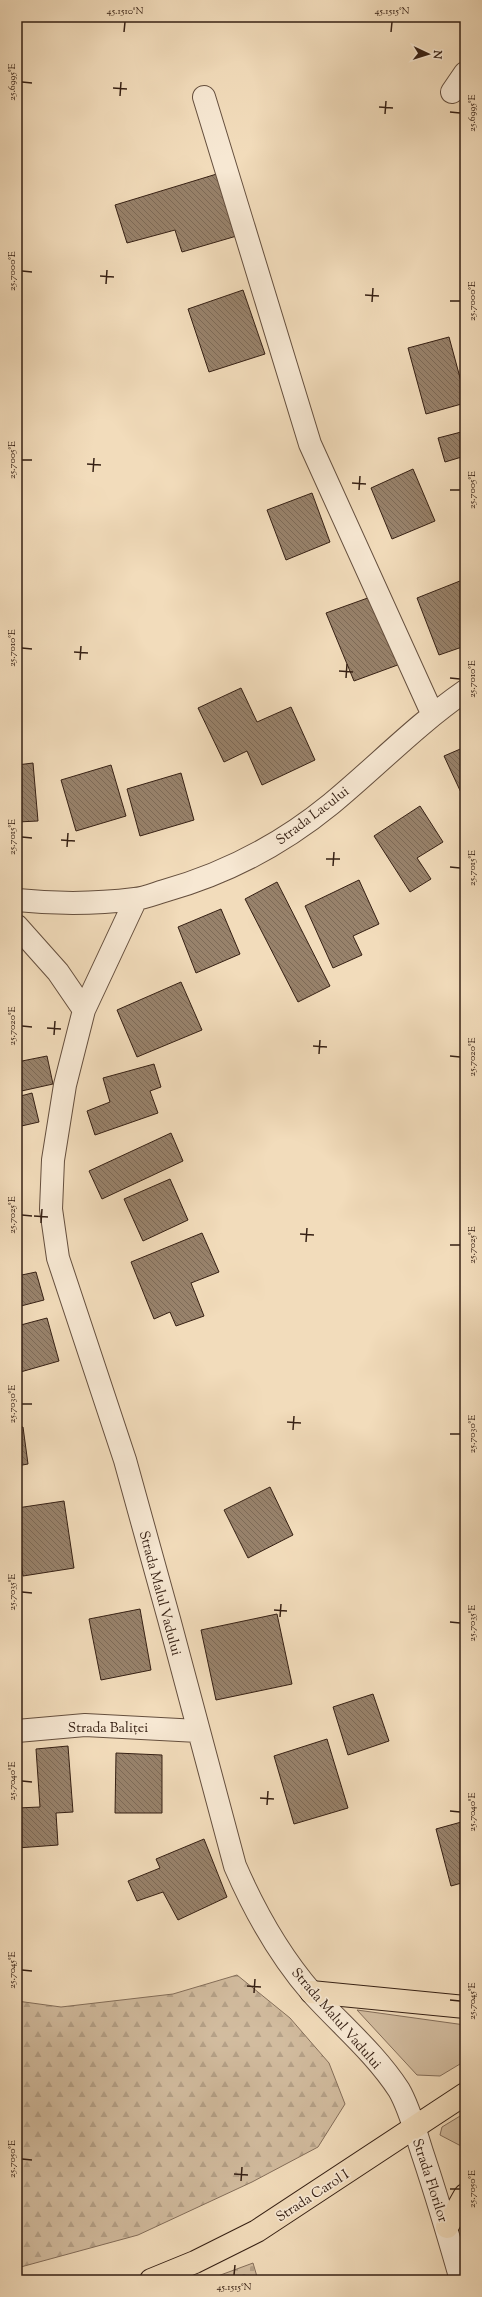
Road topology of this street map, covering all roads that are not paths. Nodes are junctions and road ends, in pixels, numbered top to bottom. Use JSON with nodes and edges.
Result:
{"nodes":[{"id":1,"x":465,"y":73,"type":"edge"},
{"id":2,"x":452,"y":92,"type":"dead end"},
{"id":3,"x":204,"y":97,"type":"dead end"},
{"id":4,"x":465,"y":691,"type":"edge"},
{"id":5,"x":432,"y":713,"type":"junction"},
{"id":6,"x":136,"y":899,"type":"junction"},
{"id":7,"x":17,"y":900,"type":"edge"},
{"id":8,"x":17,"y":926,"type":"edge"},
{"id":9,"x":84,"y":1010,"type":"junction"},
{"id":10,"x":17,"y":1731,"type":"edge"},
{"id":11,"x":198,"y":1731,"type":"junction"},
{"id":12,"x":311,"y":1992,"type":"junction"},
{"id":13,"x":465,"y":2007,"type":"edge"},
{"id":14,"x":465,"y":2094,"type":"edge"},
{"id":15,"x":414,"y":2127,"type":"junction"},
{"id":16,"x":465,"y":2195,"type":"edge"},
{"id":17,"x":447,"y":2227,"type":"junction"},
{"id":18,"x":151,"y":2280,"type":"edge"},
{"id":19,"x":461,"y":2280,"type":"edge"}],
"edges":[{"from":1,"to":2,"type":"street"},
{"from":3,"to":5,"type":"street"},
{"from":4,"to":5,"type":"street","name":"Strada Lacului"},
{"from":5,"to":6,"type":"street","name":"Strada Lacului"},
{"from":6,"to":7,"type":"street","name":"Strada Lacului"},
{"from":6,"to":9,"type":"street","name":"Strada Malul Vadului"},
{"from":8,"to":9,"type":"street"},
{"from":9,"to":11,"type":"street","name":"Strada Malul Vadului"},
{"from":10,"to":11,"type":"street","name":"Strada Baliței"},
{"from":11,"to":12,"type":"street","name":"Strada Malul Vadului"},
{"from":12,"to":13,"type":"main road"},
{"from":12,"to":15,"type":"street","name":"Strada Malul Vadului"},
{"from":14,"to":15,"type":"main road","name":"Strada Carol I"},
{"from":15,"to":17,"type":"street","name":"Strada Florilor"},
{"from":15,"to":18,"type":"main road","name":"Strada Carol I"},
{"from":16,"to":17,"type":"main road"},
{"from":17,"to":19,"type":"street","name":"Strada Florilor"}]}
